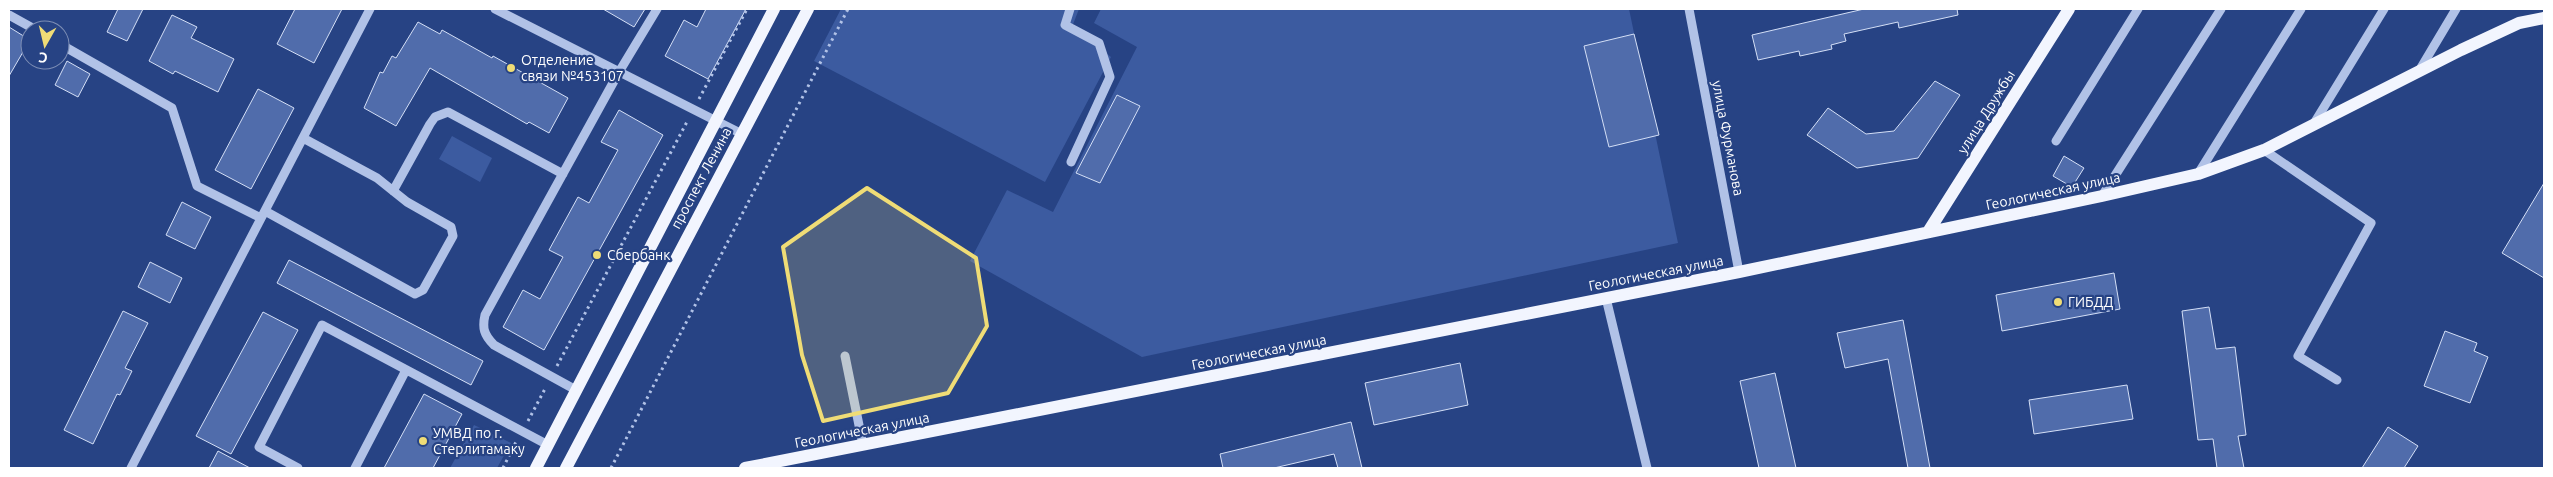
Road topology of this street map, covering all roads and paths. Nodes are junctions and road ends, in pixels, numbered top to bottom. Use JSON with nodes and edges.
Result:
{"nodes":[{"id":1,"x":370,"y":9,"type":"edge"},
{"id":2,"x":495,"y":9,"type":"edge"},
{"id":3,"x":657,"y":9,"type":"edge"},
{"id":4,"x":747,"y":9,"type":"edge"},
{"id":5,"x":774,"y":9,"type":"edge"},
{"id":6,"x":808,"y":9,"type":"edge"},
{"id":7,"x":848,"y":9,"type":"edge"},
{"id":8,"x":1070,"y":9,"type":"edge"},
{"id":9,"x":1689,"y":9,"type":"edge"},
{"id":10,"x":2069,"y":9,"type":"edge"},
{"id":11,"x":2138,"y":9,"type":"edge"},
{"id":12,"x":2221,"y":9,"type":"edge"},
{"id":13,"x":2301,"y":9,"type":"edge"},
{"id":14,"x":2384,"y":9,"type":"edge"},
{"id":15,"x":2456,"y":9,"type":"edge"},
{"id":16,"x":9,"y":15,"type":"edge"},
{"id":17,"x":2544,"y":18,"type":"edge"},
{"id":18,"x":20,"y":21,"type":"edge"},
{"id":19,"x":70,"y":50,"type":"edge"},
{"id":20,"x":619,"y":72,"type":"junction"},
{"id":21,"x":2418,"y":72,"type":"junction"},
{"id":22,"x":694,"y":110,"type":"junction"},
{"id":23,"x":715,"y":121,"type":"junction"},
{"id":24,"x":2313,"y":125,"type":"junction"},
{"id":25,"x":742,"y":134,"type":"junction"},
{"id":26,"x":303,"y":138,"type":"junction"},
{"id":27,"x":2056,"y":141,"type":"dead end"},
{"id":28,"x":2264,"y":150,"type":"junction"},
{"id":29,"x":1071,"y":162,"type":"dead end"},
{"id":30,"x":563,"y":174,"type":"junction"},
{"id":31,"x":2198,"y":174,"type":"junction"},
{"id":32,"x":393,"y":191,"type":"junction"},
{"id":33,"x":2102,"y":196,"type":"junction"},
{"id":34,"x":263,"y":215,"type":"junction"},
{"id":35,"x":1928,"y":232,"type":"junction"},
{"id":36,"x":1739,"y":272,"type":"junction"},
{"id":37,"x":1606,"y":298,"type":"junction"},
{"id":38,"x":845,"y":356,"type":"dead end"},
{"id":39,"x":406,"y":370,"type":"junction"},
{"id":40,"x":551,"y":377,"type":"junction"},
{"id":41,"x":2337,"y":380,"type":"dead end"},
{"id":42,"x":576,"y":390,"type":"junction"},
{"id":43,"x":522,"y":432,"type":"junction"},
{"id":44,"x":548,"y":445,"type":"junction"},
{"id":45,"x":862,"y":445,"type":"junction"},
{"id":46,"x":131,"y":468,"type":"edge"},
{"id":47,"x":298,"y":468,"type":"edge"},
{"id":48,"x":355,"y":468,"type":"edge"},
{"id":49,"x":503,"y":468,"type":"edge"},
{"id":50,"x":536,"y":468,"type":"edge"},
{"id":51,"x":566,"y":468,"type":"edge"},
{"id":52,"x":611,"y":468,"type":"edge"},
{"id":53,"x":746,"y":468,"type":"edge"},
{"id":54,"x":1647,"y":468,"type":"edge"}],
"edges":[{"from":1,"to":26,"type":"street"},
{"from":2,"to":20,"type":"street"},
{"from":3,"to":20,"type":"street"},
{"from":4,"to":22,"type":"path"},
{"from":5,"to":23,"type":"main road","name":"проспект Ленина"},
{"from":6,"to":25,"type":"main road","name":"проспект Ленина"},
{"from":7,"to":52,"type":"path"},
{"from":8,"to":29,"type":"street"},
{"from":9,"to":36,"type":"street","name":"улица Фурманова"},
{"from":10,"to":35,"type":"main road","name":"улица Дружбы"},
{"from":11,"to":27,"type":"street"},
{"from":12,"to":33,"type":"street"},
{"from":13,"to":31,"type":"street"},
{"from":14,"to":24,"type":"street"},
{"from":15,"to":21,"type":"street"},
{"from":16,"to":18,"type":"street"},
{"from":17,"to":21,"type":"main road","name":"Геологическая улица"},
{"from":19,"to":34,"type":"street"},
{"from":20,"to":22,"type":"street"},
{"from":20,"to":30,"type":"street"},
{"from":21,"to":24,"type":"main road","name":"Геологическая улица"},
{"from":22,"to":23,"type":"street"},
{"from":22,"to":40,"type":"path"},
{"from":23,"to":25,"type":"street"},
{"from":23,"to":42,"type":"main road","name":"проспект Ленина"},
{"from":24,"to":28,"type":"main road","name":"Геологическая улица"},
{"from":25,"to":51,"type":"main road","name":"проспект Ленина"},
{"from":26,"to":32,"type":"street"},
{"from":26,"to":34,"type":"street"},
{"from":28,"to":31,"type":"main road","name":"Геологическая улица"},
{"from":28,"to":41,"type":"street"},
{"from":30,"to":32,"type":"street"},
{"from":30,"to":40,"type":"street"},
{"from":31,"to":33,"type":"main road","name":"Геологическая улица"},
{"from":32,"to":34,"type":"street"},
{"from":33,"to":35,"type":"main road","name":"Геологическая улица"},
{"from":34,"to":46,"type":"street"},
{"from":35,"to":36,"type":"main road","name":"Геологическая улица"},
{"from":36,"to":37,"type":"main road","name":"Геологическая улица"},
{"from":37,"to":45,"type":"main road","name":"Геологическая улица"},
{"from":37,"to":54,"type":"street"},
{"from":38,"to":45,"type":"street"},
{"from":39,"to":43,"type":"street"},
{"from":39,"to":47,"type":"street"},
{"from":39,"to":48,"type":"street"},
{"from":40,"to":42,"type":"street"},
{"from":40,"to":43,"type":"path"},
{"from":42,"to":44,"type":"main road","name":"проспект Ленина"},
{"from":43,"to":44,"type":"street"},
{"from":43,"to":49,"type":"path"},
{"from":44,"to":50,"type":"main road","name":"проспект Ленина"},
{"from":45,"to":53,"type":"main road","name":"Геологическая улица"}]}
